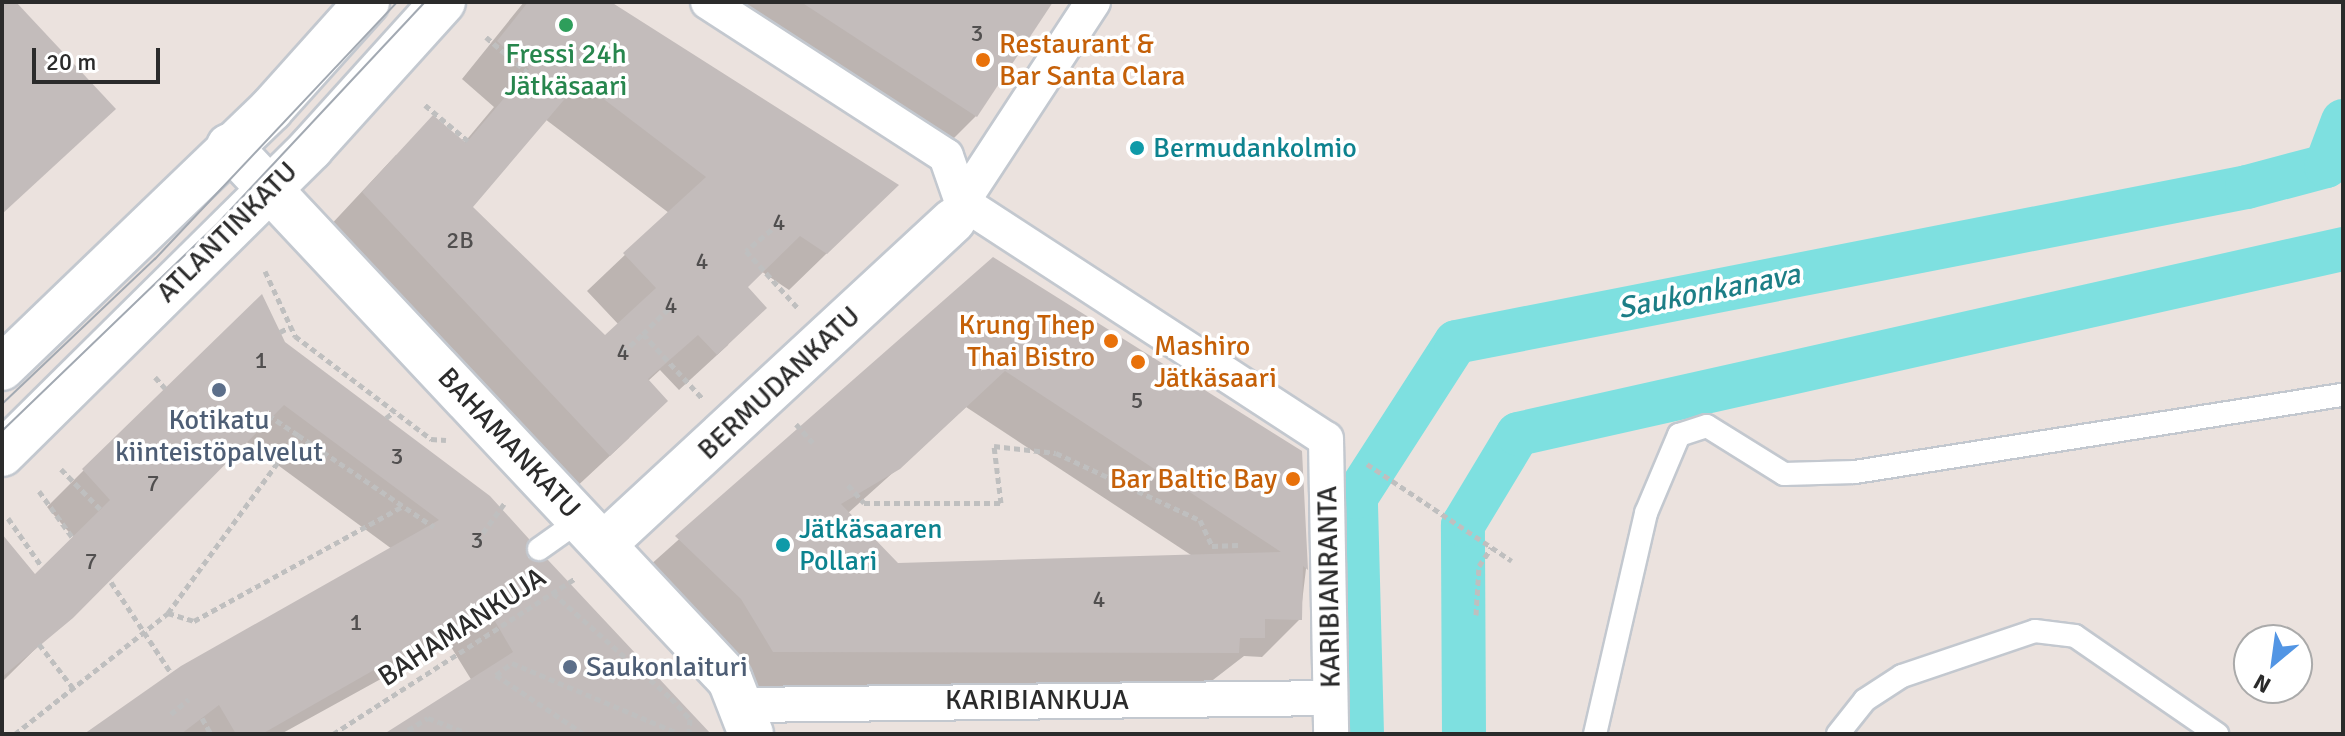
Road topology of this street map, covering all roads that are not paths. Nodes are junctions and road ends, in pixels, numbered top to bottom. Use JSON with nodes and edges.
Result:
{"nodes":[{"id":1,"x":367,"y":2,"type":"edge"},
{"id":2,"x":443,"y":2,"type":"edge"},
{"id":3,"x":708,"y":2,"type":"edge"},
{"id":4,"x":1093,"y":2,"type":"edge"},
{"id":5,"x":249,"y":166,"type":"junction"},
{"id":6,"x":958,"y":211,"type":"junction"},
{"id":7,"x":2,"y":368,"type":"edge"},
{"id":8,"x":2343,"y":395,"type":"edge"},
{"id":9,"x":2,"y":454,"type":"edge"},
{"id":10,"x":599,"y":539,"type":"junction"},
{"id":11,"x":539,"y":549,"type":"dead end"},
{"id":12,"x":1330,"y":698,"type":"junction"},
{"id":13,"x":747,"y":720,"type":"edge"},
{"id":14,"x":1331,"y":734,"type":"edge"},
{"id":15,"x":1595,"y":734,"type":"edge"},
{"id":16,"x":1838,"y":734,"type":"edge"},
{"id":17,"x":2217,"y":734,"type":"edge"}],
"edges":[{"from":1,"to":5,"type":"street","name":"ATLANTINKATU"},
{"from":2,"to":5,"type":"street","name":"ATLANTINKATU"},
{"from":3,"to":6,"type":"street"},
{"from":4,"to":6,"type":"street"},
{"from":5,"to":7,"type":"street","name":"ATLANTINKATU"},
{"from":5,"to":9,"type":"street","name":"ATLANTINKATU"},
{"from":5,"to":10,"type":"street","name":"BAHAMANKATU"},
{"from":6,"to":10,"type":"street","name":"BERMUDANKATU"},
{"from":6,"to":12,"type":"street","name":"KARIBIANRANTA"},
{"from":8,"to":15,"type":"lane"},
{"from":10,"to":11,"type":"lane"},
{"from":10,"to":13,"type":"street","name":"BAHAMANKATU"},
{"from":12,"to":13,"type":"street","name":"KARIBIANKUJA"},
{"from":12,"to":14,"type":"street","name":"KARIBIANRANTA"},
{"from":16,"to":17,"type":"lane"}]}
